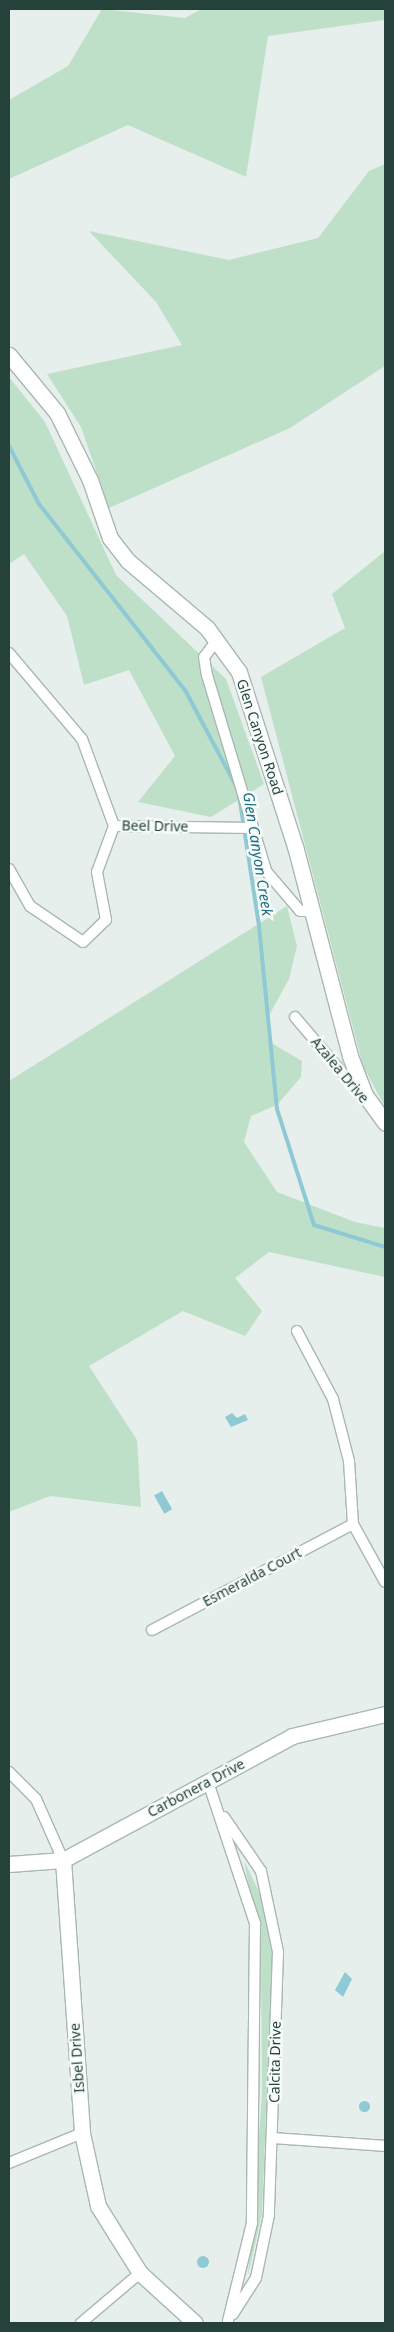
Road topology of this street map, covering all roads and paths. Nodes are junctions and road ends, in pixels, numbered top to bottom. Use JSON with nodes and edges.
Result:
{"nodes":[{"id":1,"x":9,"y":355,"type":"edge"},
{"id":2,"x":217,"y":640,"type":"junction"},
{"id":3,"x":9,"y":653,"type":"edge"},
{"id":4,"x":114,"y":826,"type":"junction"},
{"id":5,"x":253,"y":828,"type":"junction"},
{"id":6,"x":9,"y":869,"type":"edge"},
{"id":7,"x":312,"y":911,"type":"junction"},
{"id":8,"x":295,"y":1017,"type":"dead end"},
{"id":9,"x":385,"y":1123,"type":"edge"},
{"id":10,"x":297,"y":1332,"type":"dead end"},
{"id":11,"x":353,"y":1524,"type":"junction"},
{"id":12,"x":385,"y":1582,"type":"edge"},
{"id":13,"x":152,"y":1630,"type":"dead end"},
{"id":14,"x":385,"y":1714,"type":"edge"},
{"id":15,"x":9,"y":1772,"type":"edge"},
{"id":16,"x":208,"y":1782,"type":"junction"},
{"id":17,"x":218,"y":1808,"type":"junction"},
{"id":18,"x":63,"y":1860,"type":"junction"},
{"id":19,"x":9,"y":1864,"type":"edge"},
{"id":20,"x":82,"y":2133,"type":"junction"},
{"id":21,"x":274,"y":2138,"type":"junction"},
{"id":22,"x":385,"y":2146,"type":"edge"},
{"id":23,"x":9,"y":2163,"type":"edge"},
{"id":24,"x":140,"y":2273,"type":"junction"},
{"id":25,"x":228,"y":2322,"type":"edge"},
{"id":26,"x":81,"y":2323,"type":"edge"},
{"id":27,"x":195,"y":2323,"type":"edge"}],
"edges":[{"from":1,"to":2,"type":"street","name":"Glen Canyon Road"},
{"from":2,"to":5,"type":"street"},
{"from":2,"to":7,"type":"street","name":"Glen Canyon Road"},
{"from":3,"to":4,"type":"street"},
{"from":4,"to":5,"type":"street","name":"Beel Drive"},
{"from":4,"to":6,"type":"street","name":"Beel Drive"},
{"from":5,"to":7,"type":"street"},
{"from":7,"to":9,"type":"street","name":"Glen Canyon Road"},
{"from":8,"to":9,"type":"street","name":"Azalea Drive"},
{"from":10,"to":11,"type":"street"},
{"from":11,"to":12,"type":"street"},
{"from":11,"to":13,"type":"street","name":"Esmeralda Court"},
{"from":14,"to":16,"type":"street","name":"Carbonera Drive"},
{"from":15,"to":18,"type":"street","name":"Isbel Drive"},
{"from":16,"to":17,"type":"street","name":"Calcita Drive"},
{"from":16,"to":18,"type":"street","name":"Carbonera Drive"},
{"from":17,"to":21,"type":"street","name":"Calcita Drive"},
{"from":17,"to":25,"type":"street","name":"Calcita Drive"},
{"from":18,"to":19,"type":"street","name":"Carbonera Drive"},
{"from":18,"to":20,"type":"street","name":"Isbel Drive"},
{"from":20,"to":23,"type":"street"},
{"from":20,"to":24,"type":"street","name":"Isbel Drive"},
{"from":21,"to":22,"type":"street"},
{"from":21,"to":25,"type":"street","name":"Calcita Drive"},
{"from":24,"to":26,"type":"street"},
{"from":24,"to":27,"type":"street","name":"Isbel Drive"}]}
